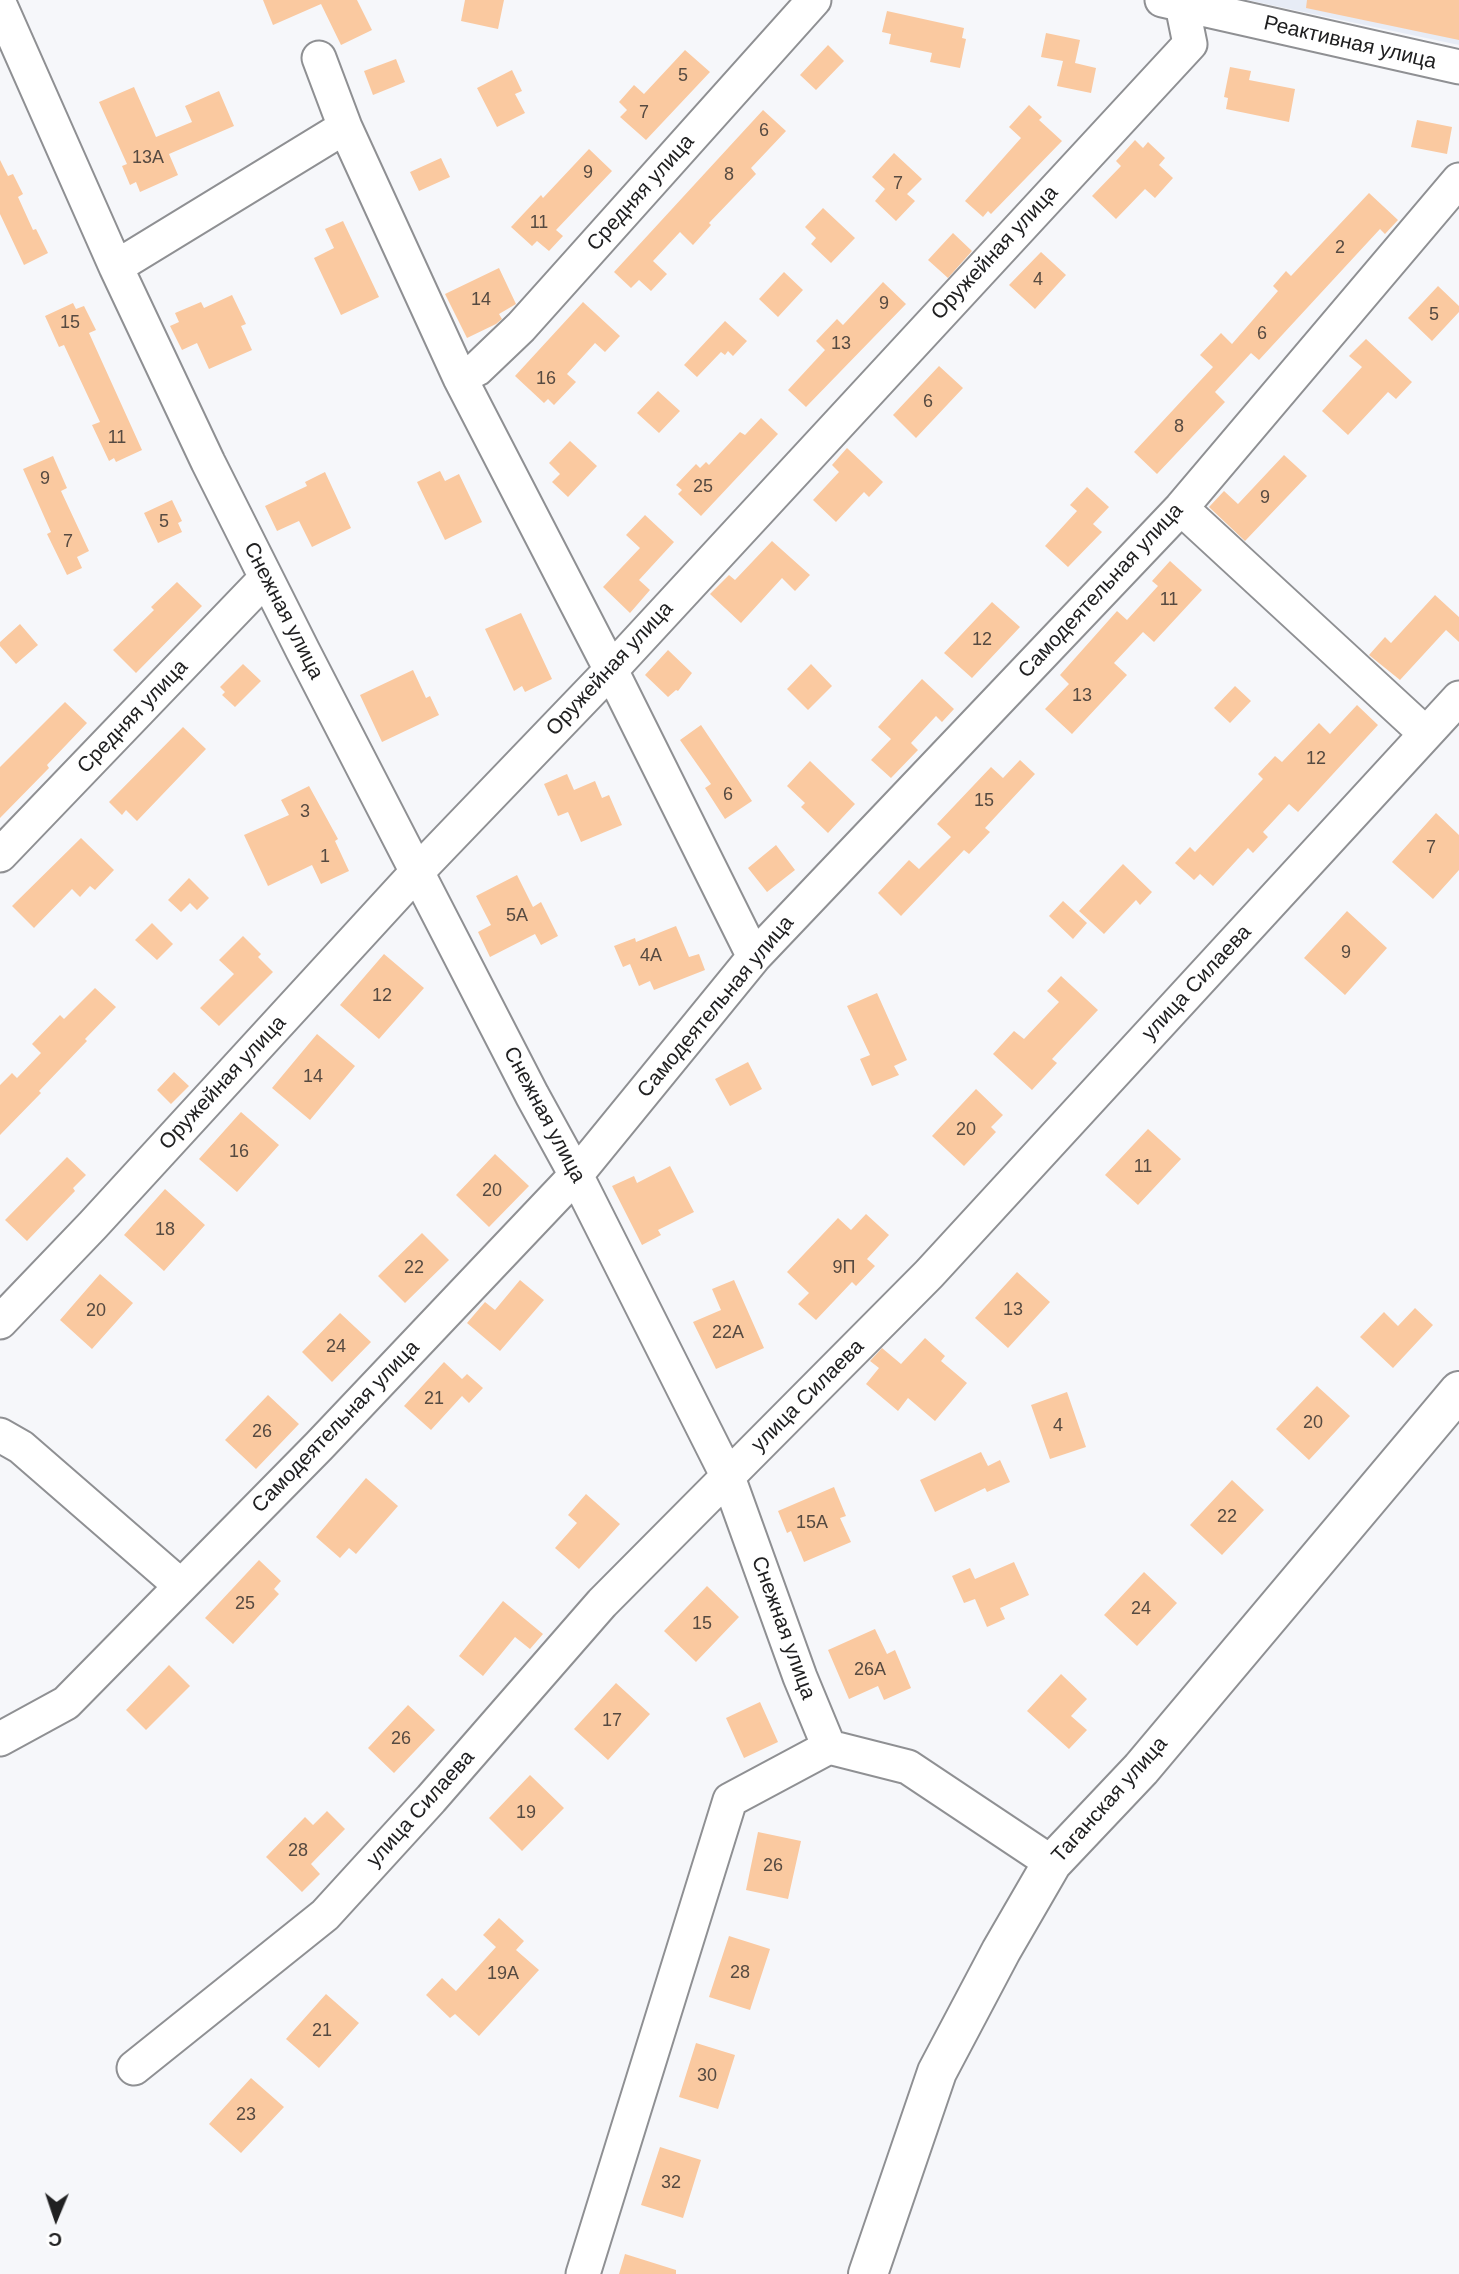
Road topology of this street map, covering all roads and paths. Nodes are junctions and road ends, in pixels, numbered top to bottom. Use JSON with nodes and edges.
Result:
{"nodes":[{"id":1,"x":814,"y":0,"type":"edge"},
{"id":2,"x":1173,"y":1,"type":"edge"},
{"id":3,"x":0,"y":5,"type":"edge"},
{"id":4,"x":319,"y":58,"type":"dead end"},
{"id":5,"x":1459,"y":67,"type":"edge"},
{"id":6,"x":345,"y":127,"type":"junction"},
{"id":7,"x":1459,"y":180,"type":"edge"},
{"id":8,"x":116,"y":267,"type":"junction"},
{"id":9,"x":460,"y":378,"type":"junction"},
{"id":10,"x":1181,"y":508,"type":"junction"},
{"id":11,"x":266,"y":578,"type":"junction"},
{"id":12,"x":611,"y":670,"type":"junction"},
{"id":13,"x":1459,"y":698,"type":"edge"},
{"id":14,"x":1425,"y":733,"type":"junction"},
{"id":15,"x":0,"y":855,"type":"edge"},
{"id":16,"x":417,"y":872,"type":"junction"},
{"id":17,"x":754,"y":957,"type":"junction"},
{"id":18,"x":576,"y":1175,"type":"junction"},
{"id":19,"x":0,"y":1322,"type":"edge"},
{"id":20,"x":1459,"y":1391,"type":"edge"},
{"id":21,"x":0,"y":1435,"type":"edge"},
{"id":22,"x":728,"y":1478,"type":"junction"},
{"id":23,"x":181,"y":1586,"type":"junction"},
{"id":24,"x":0,"y":1739,"type":"edge"},
{"id":25,"x":829,"y":1747,"type":"junction"},
{"id":26,"x":1052,"y":1863,"type":"junction"},
{"id":27,"x":134,"y":2068,"type":"dead end"},
{"id":28,"x":583,"y":2274,"type":"edge"},
{"id":29,"x":868,"y":2274,"type":"edge"}],
"edges":[{"from":1,"to":9,"type":"street","name":"Средняя улица"},
{"from":2,"to":5,"type":"street","name":"Реактивная улица"},
{"from":2,"to":12,"type":"street","name":"Оружейная улица"},
{"from":3,"to":8,"type":"street","name":"Снежная улица"},
{"from":4,"to":6,"type":"street"},
{"from":6,"to":8,"type":"street"},
{"from":6,"to":9,"type":"street"},
{"from":7,"to":10,"type":"street","name":"Самодеятельная улица"},
{"from":8,"to":11,"type":"street","name":"Снежная улица"},
{"from":9,"to":12,"type":"street"},
{"from":10,"to":14,"type":"street"},
{"from":10,"to":17,"type":"street","name":"Самодеятельная улица"},
{"from":11,"to":15,"type":"street","name":"Средняя улица"},
{"from":11,"to":16,"type":"street","name":"Снежная улица"},
{"from":12,"to":16,"type":"street","name":"Оружейная улица"},
{"from":12,"to":17,"type":"street"},
{"from":13,"to":14,"type":"street","name":"улица Силаева"},
{"from":14,"to":22,"type":"street","name":"улица Силаева"},
{"from":16,"to":18,"type":"street","name":"Снежная улица"},
{"from":16,"to":19,"type":"street","name":"Оружейная улица"},
{"from":17,"to":18,"type":"street","name":"Самодеятельная улица"},
{"from":18,"to":22,"type":"street","name":"Снежная улица"},
{"from":18,"to":23,"type":"street","name":"Самодеятельная улица"},
{"from":20,"to":26,"type":"main road","name":"Таганская улица"},
{"from":21,"to":23,"type":"street"},
{"from":22,"to":25,"type":"street","name":"Снежная улица"},
{"from":22,"to":27,"type":"street","name":"улица Силаева"},
{"from":23,"to":24,"type":"street","name":"Самодеятельная улица"},
{"from":25,"to":26,"type":"street"},
{"from":25,"to":28,"type":"street"},
{"from":26,"to":29,"type":"main road","name":"Таганская улица"}]}
